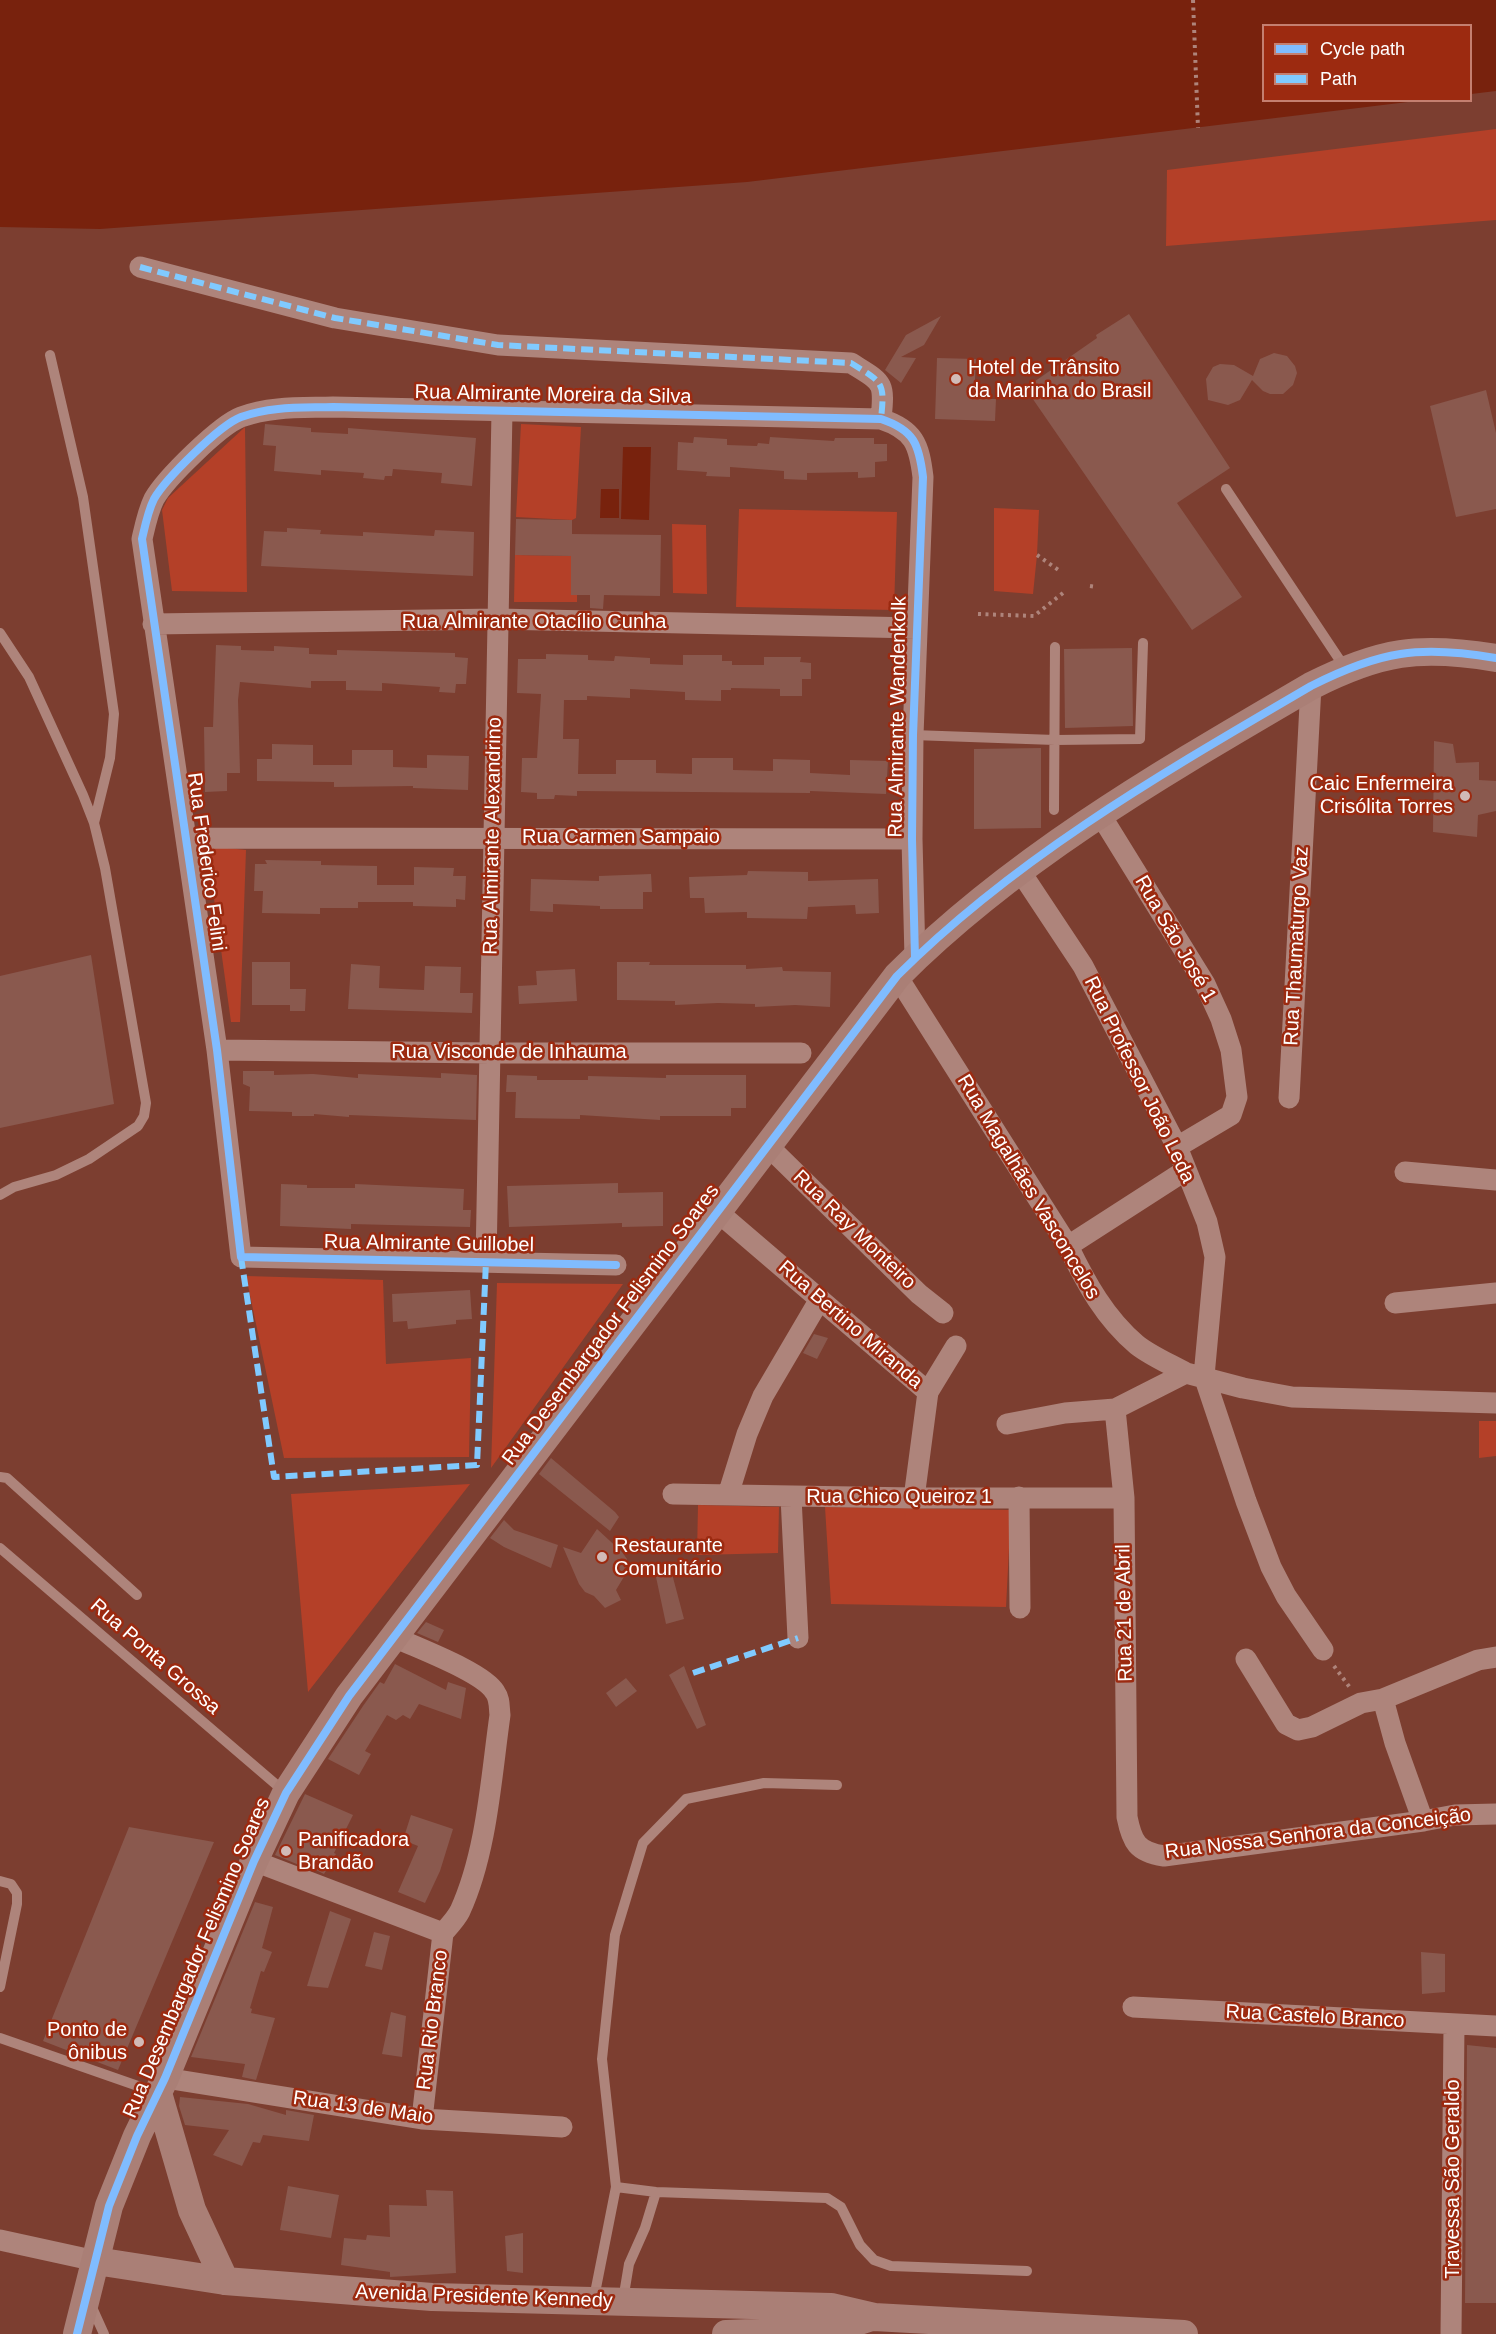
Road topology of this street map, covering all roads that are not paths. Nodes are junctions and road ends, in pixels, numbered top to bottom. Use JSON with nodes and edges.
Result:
{"nodes":[{"id":1,"x":140,"y":267,"type":"dead end"},
{"id":2,"x":50,"y":354,"type":"dead end"},
{"id":3,"x":502,"y":411,"type":"junction"},
{"id":4,"x":881,"y":419,"type":"junction"},
{"id":5,"x":923,"y":477,"type":"joint"},
{"id":6,"x":169,"y":478,"type":"joint"},
{"id":7,"x":1226,"y":489,"type":"dead end"},
{"id":8,"x":497,"y":620,"type":"junction"},
{"id":9,"x":153,"y":624,"type":"junction"},
{"id":10,"x":915,"y":628,"type":"junction"},
{"id":11,"x":0,"y":633,"type":"edge"},
{"id":12,"x":1143,"y":643,"type":"dead end"},
{"id":13,"x":1055,"y":647,"type":"dead end"},
{"id":14,"x":1496,"y":658,"type":"edge"},
{"id":15,"x":1345,"y":669,"type":"junction"},
{"id":16,"x":1311,"y":686,"type":"junction"},
{"id":17,"x":913,"y":735,"type":"junction"},
{"id":18,"x":1055,"y":740,"type":"junction"},
{"id":19,"x":1054,"y":810,"type":"dead end"},
{"id":20,"x":1100,"y":814,"type":"junction"},
{"id":21,"x":94,"y":823,"type":"junction"},
{"id":22,"x":493,"y":837,"type":"junction"},
{"id":23,"x":186,"y":838,"type":"junction"},
{"id":24,"x":912,"y":839,"type":"junction"},
{"id":25,"x":1020,"y":871,"type":"junction"},
{"id":26,"x":906,"y":967,"type":"junction"},
{"id":27,"x":217,"y":1050,"type":"junction"},
{"id":28,"x":490,"y":1053,"type":"junction"},
{"id":29,"x":801,"y":1053,"type":"dead end"},
{"id":30,"x":1289,"y":1098,"type":"dead end"},
{"id":31,"x":767,"y":1145,"type":"junction"},
{"id":32,"x":1177,"y":1148,"type":"junction"},
{"id":33,"x":1186,"y":1170,"type":"junction"},
{"id":34,"x":1405,"y":1172,"type":"dead end"},
{"id":35,"x":1496,"y":1180,"type":"edge"},
{"id":36,"x":1,"y":1196,"type":"edge"},
{"id":37,"x":718,"y":1213,"type":"junction"},
{"id":38,"x":1068,"y":1246,"type":"junction"},
{"id":39,"x":241,"y":1257,"type":"joint"},
{"id":40,"x":486,"y":1261,"type":"junction"},
{"id":41,"x":616,"y":1265,"type":"dead end"},
{"id":42,"x":1496,"y":1293,"type":"edge"},
{"id":43,"x":820,"y":1299,"type":"junction"},
{"id":44,"x":1395,"y":1303,"type":"dead end"},
{"id":45,"x":943,"y":1313,"type":"dead end"},
{"id":46,"x":956,"y":1346,"type":"dead end"},
{"id":47,"x":1195,"y":1375,"type":"junction"},
{"id":48,"x":928,"y":1392,"type":"junction"},
{"id":49,"x":1496,"y":1403,"type":"edge"},
{"id":50,"x":1115,"y":1409,"type":"junction"},
{"id":51,"x":1007,"y":1424,"type":"dead end"},
{"id":52,"x":0,"y":1477,"type":"edge"},
{"id":53,"x":674,"y":1494,"type":"dead end"},
{"id":54,"x":728,"y":1495,"type":"junction"},
{"id":55,"x":791,"y":1497,"type":"junction"},
{"id":56,"x":1019,"y":1497,"type":"junction"},
{"id":57,"x":914,"y":1498,"type":"junction"},
{"id":58,"x":1124,"y":1498,"type":"junction"},
{"id":59,"x":0,"y":1548,"type":"edge"},
{"id":60,"x":137,"y":1595,"type":"dead end"},
{"id":61,"x":1020,"y":1608,"type":"dead end"},
{"id":62,"x":394,"y":1637,"type":"junction"},
{"id":63,"x":798,"y":1638,"type":"dead end"},
{"id":64,"x":1323,"y":1650,"type":"road end"},
{"id":65,"x":1496,"y":1657,"type":"edge"},
{"id":66,"x":1246,"y":1659,"type":"dead end"},
{"id":67,"x":1383,"y":1699,"type":"junction"},
{"id":68,"x":837,"y":1785,"type":"dead end"},
{"id":69,"x":286,"y":1793,"type":"junction"},
{"id":70,"x":1496,"y":1814,"type":"edge"},
{"id":71,"x":1127,"y":1817,"type":"joint"},
{"id":72,"x":1424,"y":1821,"type":"junction"},
{"id":73,"x":254,"y":1861,"type":"junction"},
{"id":74,"x":0,"y":1881,"type":"edge"},
{"id":75,"x":443,"y":1933,"type":"junction"},
{"id":76,"x":0,"y":1987,"type":"edge"},
{"id":77,"x":1133,"y":2007,"type":"dead end"},
{"id":78,"x":1454,"y":2025,"type":"junction"},
{"id":79,"x":1496,"y":2026,"type":"edge"},
{"id":80,"x":0,"y":2038,"type":"edge"},
{"id":81,"x":161,"y":2086,"type":"junction"},
{"id":82,"x":422,"y":2119,"type":"junction"},
{"id":83,"x":562,"y":2127,"type":"dead end"},
{"id":84,"x":616,"y":2187,"type":"junction"},
{"id":85,"x":656,"y":2192,"type":"junction"},
{"id":86,"x":0,"y":2240,"type":"edge"},
{"id":87,"x":96,"y":2261,"type":"junction"},
{"id":88,"x":1027,"y":2271,"type":"dead end"},
{"id":89,"x":225,"y":2281,"type":"junction"},
{"id":90,"x":86,"y":2294,"type":"junction"},
{"id":91,"x":594,"y":2302,"type":"junction"},
{"id":92,"x":622,"y":2303,"type":"junction"},
{"id":93,"x":874,"y":2317,"type":"junction"},
{"id":94,"x":77,"y":2334,"type":"edge"},
{"id":95,"x":104,"y":2334,"type":"edge"},
{"id":96,"x":726,"y":2334,"type":"edge"},
{"id":97,"x":1184,"y":2334,"type":"edge"},
{"id":98,"x":1452,"y":2334,"type":"edge"}],
"edges":[{"from":1,"to":4,"type":"street"},
{"from":2,"to":21,"type":"lane"},
{"from":3,"to":4,"type":"street","name":"Rua Almirante Moreira da Silva"},
{"from":3,"to":6,"type":"street","name":"Rua Almirante Moreira da Silva"},
{"from":3,"to":8,"type":"street","name":"Rua Almirante Alexandrino"},
{"from":4,"to":5,"type":"street","name":"Rua Almirante Moreira da Silva"},
{"from":5,"to":10,"type":"street","name":"Rua Almirante Wandenkolk"},
{"from":6,"to":9,"type":"street","name":"Rua Frederico Felini"},
{"from":7,"to":15,"type":"lane"},
{"from":8,"to":9,"type":"street","name":"Rua Almirante Otacílio Cunha"},
{"from":8,"to":10,"type":"street","name":"Rua Almirante Otacílio Cunha"},
{"from":8,"to":22,"type":"street","name":"Rua Almirante Alexandrino"},
{"from":9,"to":23,"type":"street","name":"Rua Frederico Felini"},
{"from":10,"to":17,"type":"street","name":"Rua Almirante Wandenkolk"},
{"from":11,"to":21,"type":"lane"},
{"from":12,"to":18,"type":"lane"},
{"from":13,"to":18,"type":"lane"},
{"from":14,"to":15,"type":"street","name":"Rua Desembargador Felismino Soares"},
{"from":15,"to":16,"type":"street","name":"Rua Desembargador Felismino Soares"},
{"from":16,"to":20,"type":"street","name":"Rua Desembargador Felismino Soares"},
{"from":16,"to":30,"type":"street","name":"Rua Thaumaturgo Vaz"},
{"from":17,"to":18,"type":"lane"},
{"from":17,"to":24,"type":"street","name":"Rua Almirante Wandenkolk"},
{"from":18,"to":19,"type":"lane"},
{"from":20,"to":25,"type":"street","name":"Rua Desembargador Felismino Soares"},
{"from":20,"to":32,"type":"street","name":"Rua São José 1"},
{"from":21,"to":36,"type":"lane"},
{"from":22,"to":23,"type":"street","name":"Rua Carmen Sampaio"},
{"from":22,"to":24,"type":"street","name":"Rua Carmen Sampaio"},
{"from":22,"to":28,"type":"street","name":"Rua Almirante Alexandrino"},
{"from":23,"to":27,"type":"street","name":"Rua Frederico Felini"},
{"from":24,"to":26,"type":"street","name":"Rua Almirante Wandenkolk"},
{"from":25,"to":26,"type":"street","name":"Rua Desembargador Felismino Soares"},
{"from":25,"to":32,"type":"street","name":"Rua Professor João Leda"},
{"from":26,"to":31,"type":"street","name":"Rua Desembargador Felismino Soares"},
{"from":26,"to":38,"type":"street","name":"Rua Magalhães Vasconcelos"},
{"from":27,"to":28,"type":"street","name":"Rua Visconde de Inhauma"},
{"from":27,"to":39,"type":"street","name":"Rua Frederico Felini"},
{"from":28,"to":29,"type":"street","name":"Rua Visconde de Inhauma"},
{"from":28,"to":40,"type":"street","name":"Rua Almirante Alexandrino"},
{"from":31,"to":37,"type":"street","name":"Rua Desembargador Felismino Soares"},
{"from":31,"to":45,"type":"street","name":"Rua Ray Monteiro"},
{"from":32,"to":33,"type":"street","name":"Rua Professor João Leda"},
{"from":33,"to":38,"type":"street"},
{"from":33,"to":47,"type":"street","name":"Rua Professor João Leda"},
{"from":34,"to":35,"type":"street"},
{"from":37,"to":43,"type":"street","name":"Rua Bertino Miranda"},
{"from":37,"to":62,"type":"street","name":"Rua Desembargador Felismino Soares"},
{"from":38,"to":47,"type":"street","name":"Rua Magalhães Vasconcelos"},
{"from":39,"to":40,"type":"street","name":"Rua Almirante Guillobel"},
{"from":40,"to":41,"type":"street","name":"Rua Almirante Guillobel"},
{"from":42,"to":44,"type":"street"},
{"from":43,"to":48,"type":"street","name":"Rua Bertino Miranda"},
{"from":43,"to":54,"type":"street"},
{"from":46,"to":48,"type":"street"},
{"from":47,"to":49,"type":"street","name":"Rua Magalhães Vasconcelos"},
{"from":47,"to":50,"type":"street"},
{"from":47,"to":64,"type":"street"},
{"from":48,"to":57,"type":"street","name":"Rua Bertino Miranda"},
{"from":50,"to":51,"type":"street"},
{"from":50,"to":58,"type":"street","name":"Rua 21 de Abril"},
{"from":52,"to":60,"type":"lane"},
{"from":53,"to":54,"type":"street","name":"Rua Chico Queiroz 1"},
{"from":54,"to":55,"type":"street","name":"Rua Chico Queiroz 1"},
{"from":55,"to":57,"type":"street","name":"Rua Chico Queiroz 1"},
{"from":55,"to":63,"type":"street"},
{"from":56,"to":57,"type":"street","name":"Rua Chico Queiroz 1"},
{"from":56,"to":58,"type":"street","name":"Rua Chico Queiroz 1"},
{"from":56,"to":61,"type":"street"},
{"from":58,"to":71,"type":"street","name":"Rua 21 de Abril"},
{"from":59,"to":69,"type":"lane","name":"Rua Ponta Grossa"},
{"from":62,"to":69,"type":"street","name":"Rua Desembargador Felismino Soares"},
{"from":62,"to":75,"type":"street","name":"Rua Rio Branco"},
{"from":65,"to":67,"type":"street"},
{"from":66,"to":67,"type":"street"},
{"from":67,"to":72,"type":"street"},
{"from":68,"to":84,"type":"lane"},
{"from":69,"to":73,"type":"street","name":"Rua Desembargador Felismino Soares"},
{"from":70,"to":72,"type":"street","name":"Rua Nossa Senhora da Conceição"},
{"from":71,"to":72,"type":"street","name":"Rua Nossa Senhora da Conceição"},
{"from":73,"to":75,"type":"street"},
{"from":73,"to":81,"type":"street","name":"Rua Desembargador Felismino Soares"},
{"from":74,"to":76,"type":"lane"},
{"from":75,"to":82,"type":"street","name":"Rua Rio Branco"},
{"from":77,"to":78,"type":"street","name":"Rua Castelo Branco"},
{"from":78,"to":79,"type":"street","name":"Rua Castelo Branco"},
{"from":78,"to":98,"type":"street","name":"Travessa São Geraldo"},
{"from":80,"to":81,"type":"lane"},
{"from":81,"to":82,"type":"street","name":"Rua 13 de Maio"},
{"from":81,"to":87,"type":"street","name":"Rua Desembargador Felismino Soares"},
{"from":81,"to":89,"type":"street"},
{"from":82,"to":83,"type":"street","name":"Rua 13 de Maio"},
{"from":84,"to":85,"type":"lane"},
{"from":84,"to":91,"type":"lane"},
{"from":85,"to":88,"type":"lane"},
{"from":85,"to":92,"type":"lane"},
{"from":86,"to":87,"type":"street"},
{"from":87,"to":89,"type":"street","name":"Avenida Presidente Kennedy"},
{"from":87,"to":90,"type":"street","name":"Rua Desembargador Felismino Soares"},
{"from":89,"to":91,"type":"street","name":"Avenida Presidente Kennedy"},
{"from":90,"to":94,"type":"street","name":"Rua Desembargador Felismino Soares"},
{"from":90,"to":95,"type":"lane"},
{"from":91,"to":92,"type":"street","name":"Avenida Presidente Kennedy"},
{"from":92,"to":93,"type":"street","name":"Avenida Presidente Kennedy"},
{"from":93,"to":96,"type":"street","name":"Avenida Presidente Kennedy"},
{"from":93,"to":97,"type":"street","name":"Avenida Presidente Kennedy"}]}
